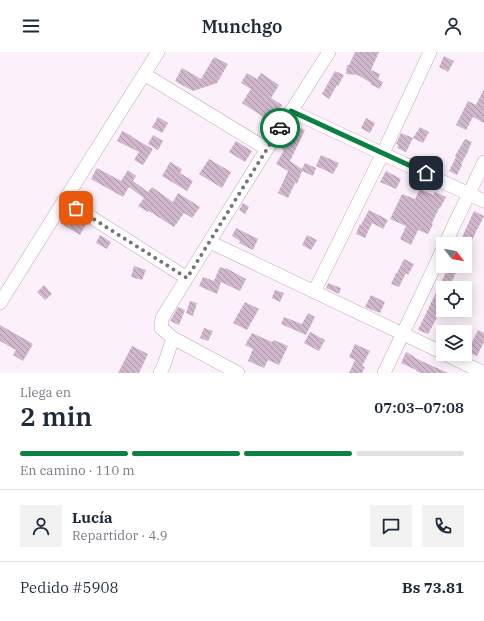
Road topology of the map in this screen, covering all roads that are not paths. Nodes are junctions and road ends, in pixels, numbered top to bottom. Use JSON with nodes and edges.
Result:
{"nodes":[{"id":1,"x":158,"y":52,"type":"edge"},
{"id":2,"x":330,"y":52,"type":"edge"},
{"id":3,"x":430,"y":52,"type":"edge"},
{"id":4,"x":144,"y":74,"type":"junction"},
{"id":5,"x":291,"y":111,"type":"junction"},
{"id":6,"x":267,"y":149,"type":"junction"},
{"id":7,"x":383,"y":153,"type":"junction"},
{"id":8,"x":484,"y":162,"type":"edge"},
{"id":9,"x":469,"y":194,"type":"junction"},
{"id":10,"x":64,"y":200,"type":"junction"},
{"id":11,"x":484,"y":201,"type":"edge"},
{"id":12,"x":448,"y":237,"type":"edge"},
{"id":13,"x":210,"y":242,"type":"junction"},
{"id":14,"x":436,"y":263,"type":"edge"},
{"id":15,"x":187,"y":278,"type":"junction"},
{"id":16,"x":314,"y":292,"type":"junction"},
{"id":17,"x":0,"y":304,"type":"edge"},
{"id":18,"x":402,"y":333,"type":"junction"},
{"id":19,"x":173,"y":338,"type":"junction"},
{"id":20,"x":436,"y":350,"type":"edge"},
{"id":21,"x":459,"y":361,"type":"edge"},
{"id":22,"x":160,"y":373,"type":"edge"},
{"id":23,"x":238,"y":373,"type":"edge"},
{"id":24,"x":384,"y":373,"type":"edge"},
{"id":25,"x":484,"y":373,"type":"edge"}],
"edges":[{"from":1,"to":4,"type":"street"},
{"from":2,"to":5,"type":"street"},
{"from":3,"to":7,"type":"street"},
{"from":4,"to":6,"type":"street"},
{"from":4,"to":10,"type":"street"},
{"from":5,"to":6,"type":"street"},
{"from":5,"to":7,"type":"street"},
{"from":6,"to":13,"type":"street"},
{"from":7,"to":9,"type":"street"},
{"from":7,"to":16,"type":"street"},
{"from":8,"to":9,"type":"street"},
{"from":9,"to":11,"type":"street"},
{"from":9,"to":12,"type":"street"},
{"from":10,"to":15,"type":"street"},
{"from":10,"to":17,"type":"street"},
{"from":13,"to":15,"type":"street"},
{"from":13,"to":16,"type":"street"},
{"from":14,"to":18,"type":"street"},
{"from":15,"to":19,"type":"street"},
{"from":16,"to":18,"type":"street"},
{"from":18,"to":20,"type":"street"},
{"from":18,"to":24,"type":"street"},
{"from":19,"to":22,"type":"street"},
{"from":19,"to":23,"type":"street"},
{"from":21,"to":25,"type":"street"}]}
